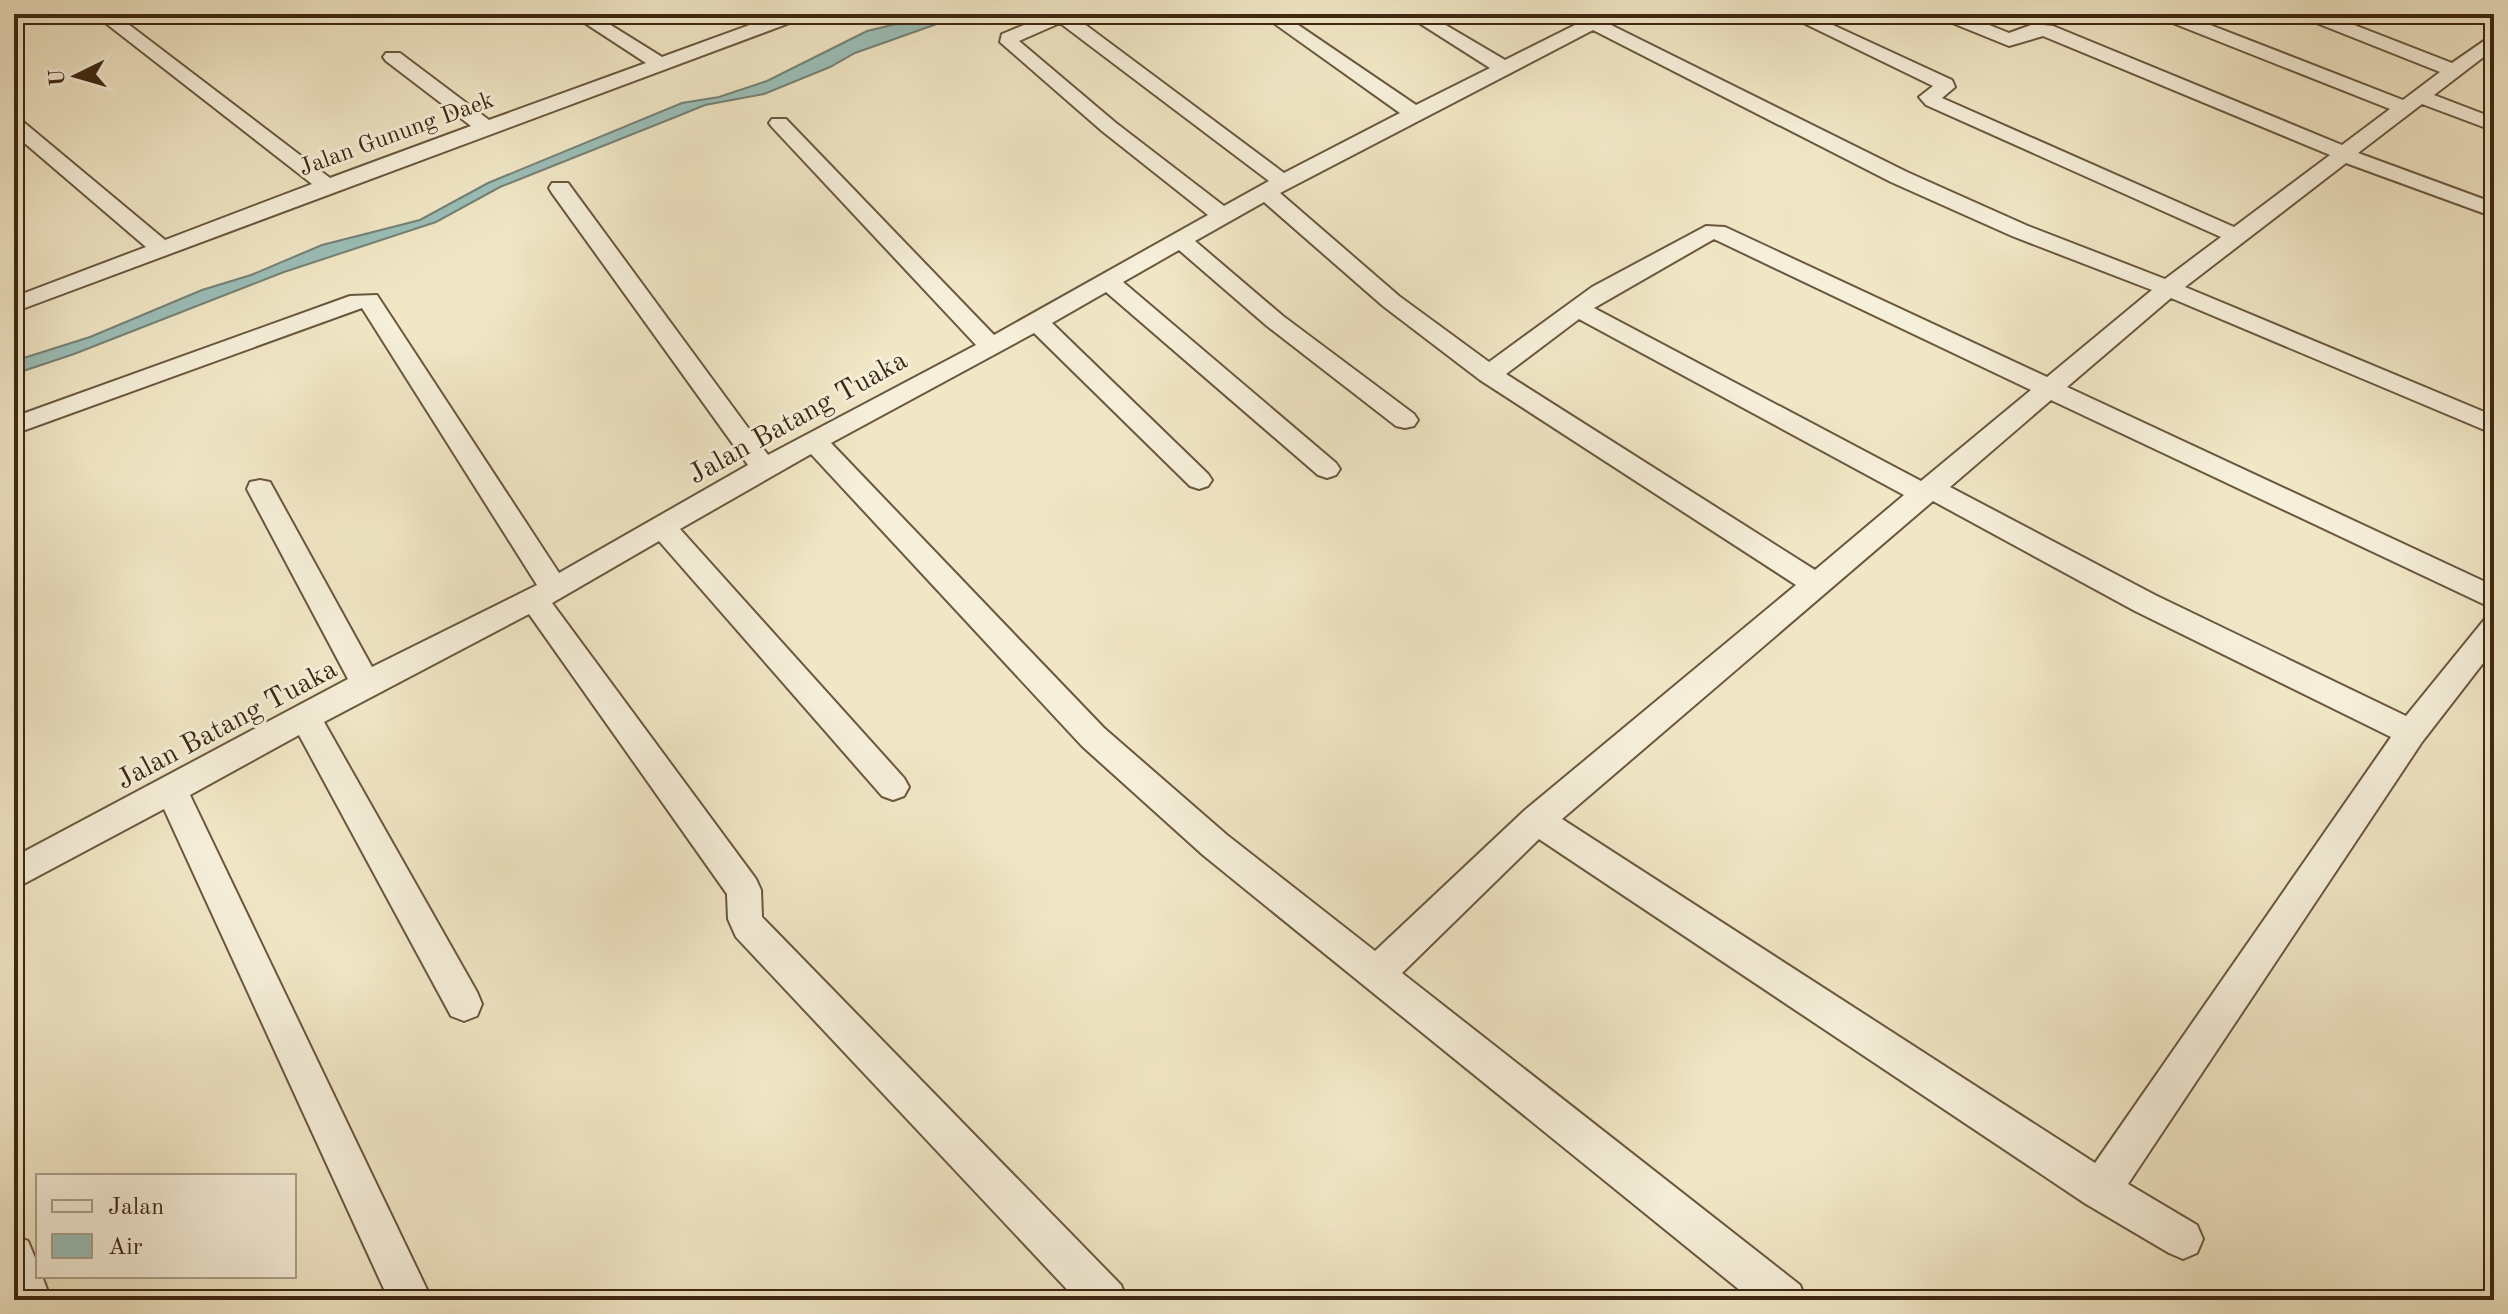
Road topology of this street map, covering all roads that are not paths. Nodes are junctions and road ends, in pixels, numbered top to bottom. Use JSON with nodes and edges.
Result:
{"nodes":[{"id":1,"x":103,"y":14,"type":"edge"},
{"id":2,"x":580,"y":14,"type":"edge"},
{"id":3,"x":797,"y":14,"type":"edge"},
{"id":4,"x":1270,"y":14,"type":"edge"},
{"id":5,"x":1414,"y":14,"type":"edge"},
{"id":6,"x":1794,"y":14,"type":"edge"},
{"id":7,"x":1946,"y":14,"type":"edge"},
{"id":8,"x":2166,"y":14,"type":"edge"},
{"id":9,"x":2310,"y":14,"type":"edge"},
{"id":10,"x":1593,"y":17,"type":"edge"},
{"id":11,"x":2491,"y":46,"type":"edge"},
{"id":12,"x":393,"y":57,"type":"dead end"},
{"id":13,"x":659,"y":63,"type":"junction"},
{"id":14,"x":1504,"y":68,"type":"junction"},
{"id":15,"x":2453,"y":70,"type":"junction"},
{"id":16,"x":2412,"y":102,"type":"junction"},
{"id":17,"x":1415,"y":114,"type":"junction"},
{"id":18,"x":779,"y":123,"type":"dead end"},
{"id":19,"x":14,"y":124,"type":"edge"},
{"id":20,"x":2494,"y":125,"type":"edge"},
{"id":21,"x":485,"y":127,"type":"junction"},
{"id":22,"x":2342,"y":153,"type":"junction"},
{"id":23,"x":327,"y":186,"type":"junction"},
{"id":24,"x":1274,"y":187,"type":"junction"},
{"id":25,"x":560,"y":188,"type":"dead end"},
{"id":26,"x":2494,"y":210,"type":"edge"},
{"id":27,"x":1223,"y":216,"type":"junction"},
{"id":28,"x":2234,"y":235,"type":"junction"},
{"id":29,"x":1180,"y":240,"type":"junction"},
{"id":30,"x":163,"y":250,"type":"junction"},
{"id":31,"x":1107,"y":281,"type":"junction"},
{"id":32,"x":2168,"y":288,"type":"junction"},
{"id":33,"x":14,"y":305,"type":"edge"},
{"id":34,"x":1578,"y":309,"type":"junction"},
{"id":35,"x":1036,"y":321,"type":"junction"},
{"id":36,"x":991,"y":347,"type":"junction"},
{"id":37,"x":1489,"y":374,"type":"junction"},
{"id":38,"x":2051,"y":387,"type":"junction"},
{"id":39,"x":1405,"y":420,"type":"dead end"},
{"id":40,"x":14,"y":426,"type":"edge"},
{"id":41,"x":2494,"y":426,"type":"edge"},
{"id":42,"x":814,"y":441,"type":"junction"},
{"id":43,"x":764,"y":468,"type":"junction"},
{"id":44,"x":1327,"y":469,"type":"dead end"},
{"id":45,"x":1199,"y":480,"type":"dead end"},
{"id":46,"x":260,"y":489,"type":"dead end"},
{"id":47,"x":1927,"y":491,"type":"junction"},
{"id":48,"x":662,"y":527,"type":"junction"},
{"id":49,"x":1816,"y":584,"type":"junction"},
{"id":50,"x":544,"y":594,"type":"junction"},
{"id":51,"x":2494,"y":598,"type":"edge"},
{"id":52,"x":2494,"y":628,"type":"edge"},
{"id":53,"x":366,"y":684,"type":"junction"},
{"id":54,"x":305,"y":717,"type":"junction"},
{"id":55,"x":2411,"y":733,"type":"junction"},
{"id":56,"x":893,"y":787,"type":"dead end"},
{"id":57,"x":171,"y":790,"type":"junction"},
{"id":58,"x":1537,"y":820,"type":"junction"},
{"id":59,"x":14,"y":874,"type":"edge"},
{"id":60,"x":1376,"y":974,"type":"junction"},
{"id":61,"x":464,"y":1004,"type":"dead end"},
{"id":62,"x":2100,"y":1190,"type":"junction"},
{"id":63,"x":2183,"y":1239,"type":"dead end"},
{"id":64,"x":14,"y":1255,"type":"edge"},
{"id":65,"x":30,"y":1300,"type":"edge"},
{"id":66,"x":411,"y":1300,"type":"edge"},
{"id":67,"x":1106,"y":1300,"type":"edge"},
{"id":68,"x":1785,"y":1300,"type":"edge"}],
"edges":[{"from":1,"to":23,"type":"street"},
{"from":2,"to":13,"type":"street"},
{"from":3,"to":13,"type":"street","name":"Jalan Gunung Daek"},
{"from":4,"to":17,"type":"street"},
{"from":5,"to":14,"type":"street"},
{"from":6,"to":28,"type":"street"},
{"from":7,"to":22,"type":"street"},
{"from":8,"to":16,"type":"street"},
{"from":9,"to":15,"type":"street"},
{"from":10,"to":14,"type":"street","name":"Jalan Batang Tuaka"},
{"from":10,"to":32,"type":"street"},
{"from":11,"to":15,"type":"street"},
{"from":12,"to":21,"type":"street"},
{"from":13,"to":21,"type":"street","name":"Jalan Gunung Daek"},
{"from":14,"to":17,"type":"street","name":"Jalan Batang Tuaka"},
{"from":15,"to":16,"type":"street"},
{"from":16,"to":20,"type":"street"},
{"from":16,"to":22,"type":"street"},
{"from":17,"to":24,"type":"street","name":"Jalan Batang Tuaka"},
{"from":18,"to":36,"type":"street"},
{"from":19,"to":30,"type":"street"},
{"from":21,"to":23,"type":"street","name":"Jalan Gunung Daek"},
{"from":22,"to":26,"type":"street"},
{"from":22,"to":28,"type":"street"},
{"from":23,"to":30,"type":"street","name":"Jalan Gunung Daek"},
{"from":24,"to":27,"type":"street","name":"Jalan Batang Tuaka"},
{"from":24,"to":27,"type":"street"},
{"from":24,"to":37,"type":"street"},
{"from":25,"to":43,"type":"street"},
{"from":27,"to":29,"type":"street","name":"Jalan Batang Tuaka"},
{"from":28,"to":32,"type":"street"},
{"from":29,"to":31,"type":"street","name":"Jalan Batang Tuaka"},
{"from":29,"to":39,"type":"street"},
{"from":30,"to":33,"type":"street","name":"Jalan Gunung Daek"},
{"from":31,"to":35,"type":"street","name":"Jalan Batang Tuaka"},
{"from":31,"to":44,"type":"street"},
{"from":32,"to":38,"type":"street"},
{"from":32,"to":41,"type":"street"},
{"from":34,"to":37,"type":"street"},
{"from":34,"to":38,"type":"street"},
{"from":34,"to":47,"type":"street"},
{"from":35,"to":36,"type":"street","name":"Jalan Batang Tuaka"},
{"from":35,"to":45,"type":"street"},
{"from":36,"to":42,"type":"street","name":"Jalan Batang Tuaka"},
{"from":37,"to":49,"type":"street"},
{"from":38,"to":47,"type":"street"},
{"from":38,"to":51,"type":"street"},
{"from":40,"to":50,"type":"street"},
{"from":42,"to":43,"type":"street","name":"Jalan Batang Tuaka"},
{"from":42,"to":60,"type":"street"},
{"from":43,"to":48,"type":"street","name":"Jalan Batang Tuaka"},
{"from":46,"to":53,"type":"street"},
{"from":47,"to":49,"type":"street"},
{"from":47,"to":55,"type":"street"},
{"from":48,"to":50,"type":"street","name":"Jalan Batang Tuaka"},
{"from":48,"to":56,"type":"street"},
{"from":49,"to":58,"type":"street"},
{"from":50,"to":53,"type":"street","name":"Jalan Batang Tuaka"},
{"from":50,"to":67,"type":"street"},
{"from":52,"to":55,"type":"street"},
{"from":53,"to":54,"type":"street","name":"Jalan Batang Tuaka"},
{"from":54,"to":57,"type":"street","name":"Jalan Batang Tuaka"},
{"from":54,"to":61,"type":"street"},
{"from":55,"to":62,"type":"street"},
{"from":57,"to":59,"type":"street","name":"Jalan Batang Tuaka"},
{"from":57,"to":66,"type":"street"},
{"from":58,"to":60,"type":"street"},
{"from":58,"to":62,"type":"street"},
{"from":60,"to":68,"type":"street"},
{"from":62,"to":63,"type":"street"},
{"from":64,"to":65,"type":"street"}]}
